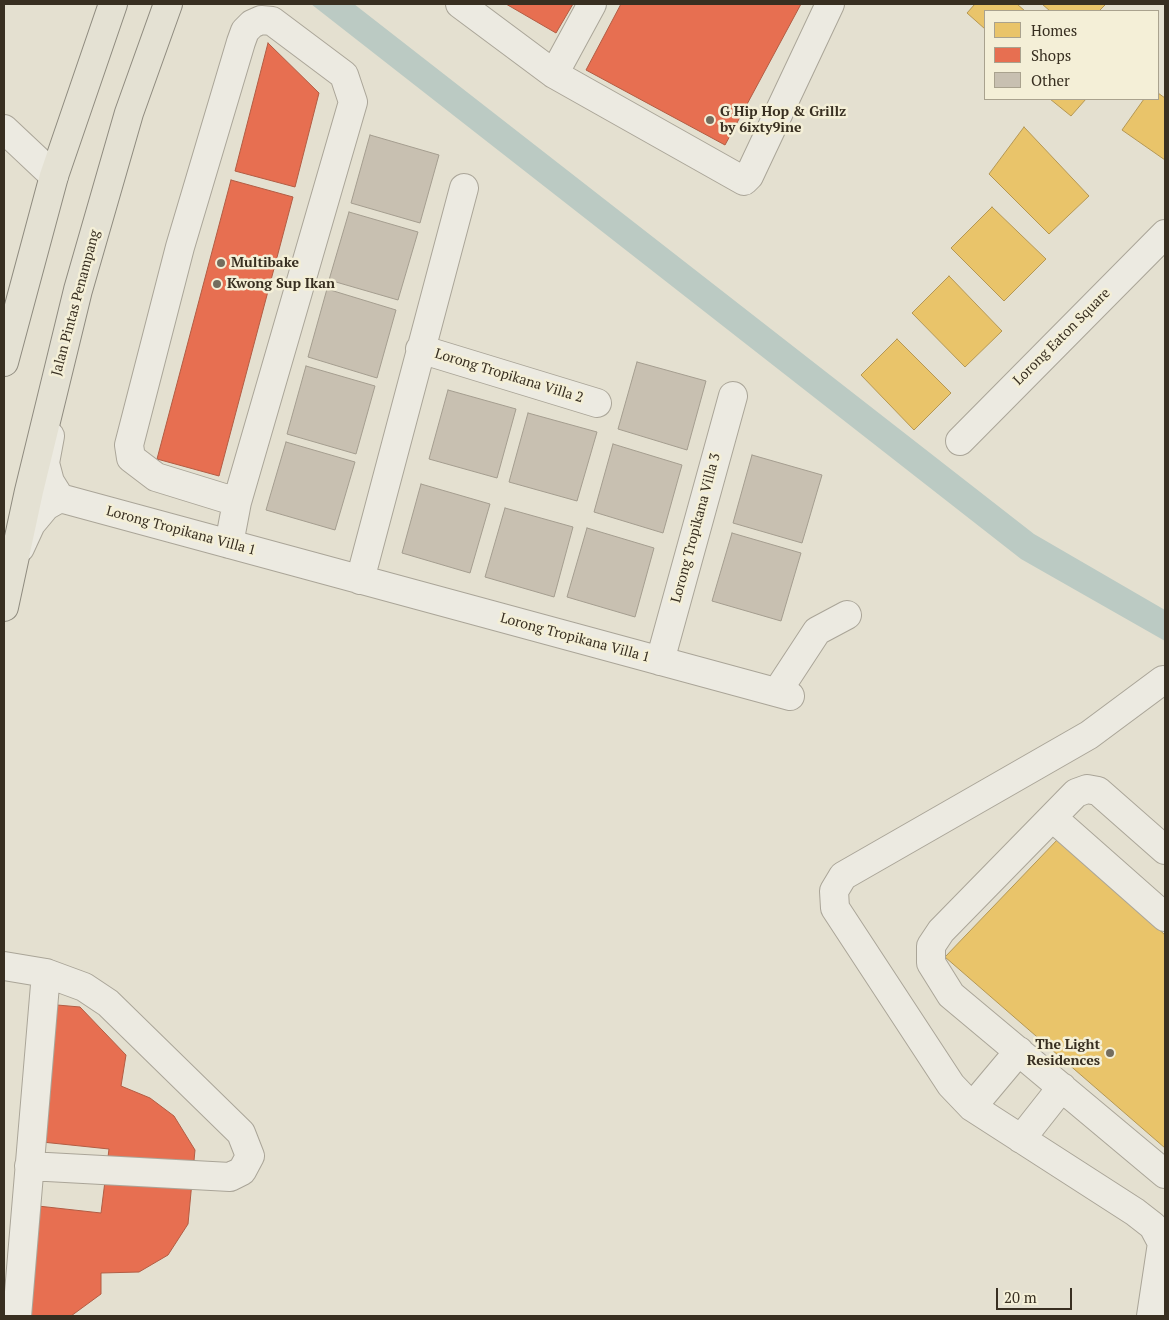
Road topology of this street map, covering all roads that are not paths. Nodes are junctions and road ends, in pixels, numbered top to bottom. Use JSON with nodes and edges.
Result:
{"nodes":[{"id":1,"x":113,"y":4,"type":"edge"},
{"id":2,"x":168,"y":4,"type":"edge"},
{"id":3,"x":460,"y":4,"type":"edge"},
{"id":4,"x":592,"y":4,"type":"edge"},
{"id":5,"x":830,"y":4,"type":"edge"},
{"id":6,"x":554,"y":74,"type":"junction"},
{"id":7,"x":4,"y":129,"type":"edge"},
{"id":8,"x":54,"y":176,"type":"junction"},
{"id":9,"x":464,"y":188,"type":"dead end"},
{"id":10,"x":1165,"y":234,"type":"edge"},
{"id":11,"x":64,"y":345,"type":"junction"},
{"id":12,"x":420,"y":349,"type":"junction"},
{"id":13,"x":4,"y":362,"type":"edge"},
{"id":14,"x":733,"y":396,"type":"dead end"},
{"id":15,"x":598,"y":402,"type":"dead end"},
{"id":16,"x":960,"y":440,"type":"dead end"},
{"id":17,"x":60,"y":498,"type":"junction"},
{"id":18,"x":237,"y":502,"type":"junction"},
{"id":19,"x":229,"y":544,"type":"junction"},
{"id":20,"x":12,"y":566,"type":"junction"},
{"id":21,"x":360,"y":580,"type":"junction"},
{"id":22,"x":4,"y":607,"type":"edge"},
{"id":23,"x":847,"y":615,"type":"dead end"},
{"id":24,"x":660,"y":661,"type":"junction"},
{"id":25,"x":1163,"y":680,"type":"dead end"},
{"id":26,"x":1053,"y":818,"type":"junction"},
{"id":27,"x":1165,"y":850,"type":"edge"},
{"id":28,"x":1165,"y":917,"type":"edge"},
{"id":29,"x":4,"y":966,"type":"edge"},
{"id":30,"x":46,"y":973,"type":"junction"},
{"id":31,"x":1019,"y":1051,"type":"junction"},
{"id":32,"x":1062,"y":1087,"type":"junction"},
{"id":33,"x":972,"y":1107,"type":"junction"},
{"id":34,"x":1021,"y":1139,"type":"junction"},
{"id":35,"x":29,"y":1166,"type":"junction"},
{"id":36,"x":1165,"y":1174,"type":"edge"},
{"id":37,"x":16,"y":1316,"type":"edge"},
{"id":38,"x":1151,"y":1316,"type":"edge"}],
"edges":[{"from":1,"to":8,"type":"main road"},
{"from":2,"to":11,"type":"main road","name":"Jalan Pintas Penampang"},
{"from":3,"to":6,"type":"street"},
{"from":4,"to":6,"type":"street"},
{"from":5,"to":6,"type":"street"},
{"from":7,"to":8,"type":"street"},
{"from":8,"to":13,"type":"main road"},
{"from":9,"to":12,"type":"street"},
{"from":10,"to":16,"type":"street","name":"Lorong Eaton Square"},
{"from":11,"to":17,"type":"street"},
{"from":11,"to":20,"type":"main road","name":"Jalan Pintas Penampang"},
{"from":12,"to":15,"type":"street","name":"Lorong Tropikana Villa 2"},
{"from":12,"to":21,"type":"street"},
{"from":14,"to":24,"type":"street","name":"Lorong Tropikana Villa 3"},
{"from":17,"to":19,"type":"street","name":"Lorong Tropikana Villa 1"},
{"from":17,"to":20,"type":"street"},
{"from":18,"to":18,"type":"street"},
{"from":18,"to":19,"type":"street"},
{"from":19,"to":21,"type":"street","name":"Lorong Tropikana Villa 1"},
{"from":20,"to":22,"type":"main road","name":"Jalan Pintas Penampang"},
{"from":21,"to":24,"type":"street","name":"Lorong Tropikana Villa 1"},
{"from":23,"to":24,"type":"street","name":"Lorong Tropikana Villa 1"},
{"from":25,"to":33,"type":"street"},
{"from":26,"to":27,"type":"street"},
{"from":26,"to":28,"type":"street"},
{"from":26,"to":31,"type":"street"},
{"from":29,"to":30,"type":"street"},
{"from":30,"to":35,"type":"street"},
{"from":30,"to":35,"type":"street"},
{"from":31,"to":32,"type":"street"},
{"from":31,"to":33,"type":"street"},
{"from":32,"to":34,"type":"street"},
{"from":32,"to":36,"type":"street"},
{"from":33,"to":34,"type":"street"},
{"from":34,"to":38,"type":"street"},
{"from":35,"to":37,"type":"street"}]}
